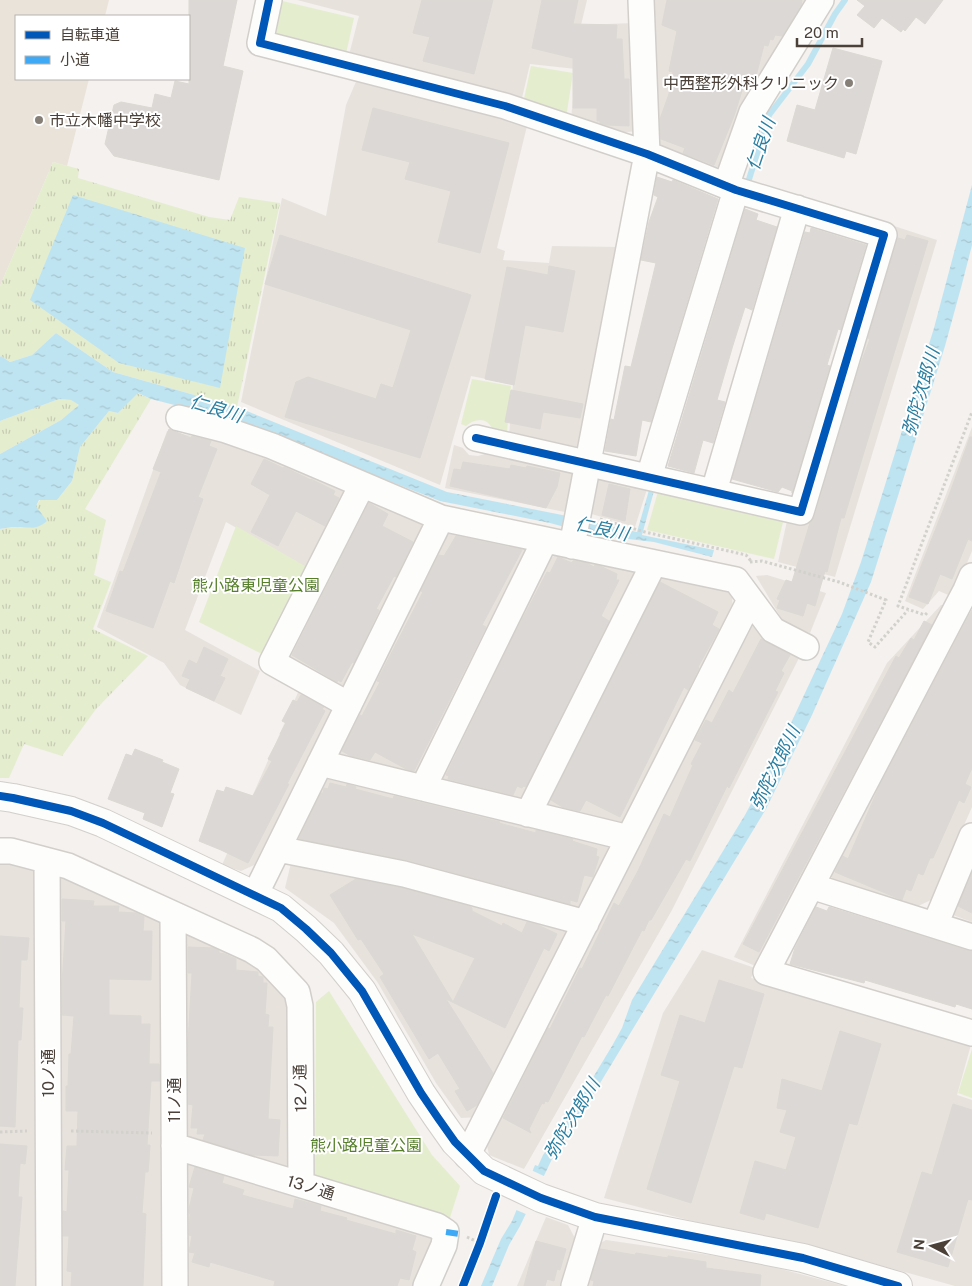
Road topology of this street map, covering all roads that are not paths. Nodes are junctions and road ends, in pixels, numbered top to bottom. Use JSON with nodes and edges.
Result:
{"nodes":[{"id":1,"x":270,"y":0,"type":"edge"},
{"id":2,"x":641,"y":0,"type":"edge"},
{"id":3,"x":821,"y":0,"type":"edge"},
{"id":4,"x":647,"y":154,"type":"junction"},
{"id":5,"x":740,"y":191,"type":"junction"},
{"id":6,"x":797,"y":208,"type":"junction"},
{"id":7,"x":179,"y":418,"type":"dead end"},
{"id":8,"x":476,"y":438,"type":"dead end"},
{"id":9,"x":588,"y":462,"type":"junction"},
{"id":10,"x":657,"y":478,"type":"junction"},
{"id":11,"x":362,"y":485,"type":"junction"},
{"id":12,"x":714,"y":491,"type":"junction"},
{"id":13,"x":441,"y":518,"type":"junction"},
{"id":14,"x":575,"y":528,"type":"junction"},
{"id":15,"x":545,"y":540,"type":"junction"},
{"id":16,"x":654,"y":563,"type":"junction"},
{"id":17,"x":967,"y":590,"type":"edge"},
{"id":18,"x":750,"y":600,"type":"junction"},
{"id":19,"x":806,"y":647,"type":"dead end"},
{"id":20,"x":349,"y":705,"type":"junction"},
{"id":21,"x":320,"y":763,"type":"junction"},
{"id":22,"x":423,"y":788,"type":"junction"},
{"id":23,"x":0,"y":796,"type":"edge"},
{"id":24,"x":528,"y":814,"type":"junction"},
{"id":25,"x":972,"y":836,"type":"edge"},
{"id":26,"x":629,"y":838,"type":"junction"},
{"id":27,"x":278,"y":849,"type":"junction"},
{"id":28,"x":0,"y":851,"type":"edge"},
{"id":29,"x":47,"y":861,"type":"junction"},
{"id":30,"x":811,"y":886,"type":"junction"},
{"id":31,"x":255,"y":894,"type":"junction"},
{"id":32,"x":172,"y":914,"type":"junction"},
{"id":33,"x":586,"y":923,"type":"junction"},
{"id":34,"x":935,"y":925,"type":"junction"},
{"id":35,"x":972,"y":937,"type":"edge"},
{"id":36,"x":972,"y":1033,"type":"edge"},
{"id":37,"x":174,"y":1140,"type":"junction"},
{"id":38,"x":467,"y":1156,"type":"junction"},
{"id":39,"x":301,"y":1184,"type":"junction"},
{"id":40,"x":595,"y":1217,"type":"junction"},
{"id":41,"x":179,"y":1285,"type":"edge"},
{"id":42,"x":49,"y":1286,"type":"edge"},
{"id":43,"x":426,"y":1286,"type":"edge"},
{"id":44,"x":574,"y":1286,"type":"edge"},
{"id":45,"x":898,"y":1286,"type":"edge"}],
"edges":[{"from":1,"to":4,"type":"street"},
{"from":2,"to":4,"type":"street"},
{"from":3,"to":5,"type":"street"},
{"from":4,"to":5,"type":"street"},
{"from":4,"to":9,"type":"street"},
{"from":5,"to":6,"type":"street"},
{"from":5,"to":10,"type":"street"},
{"from":6,"to":12,"type":"street"},
{"from":6,"to":12,"type":"street"},
{"from":7,"to":11,"type":"street"},
{"from":8,"to":9,"type":"street"},
{"from":9,"to":10,"type":"street"},
{"from":9,"to":14,"type":"street"},
{"from":10,"to":12,"type":"street"},
{"from":11,"to":13,"type":"street"},
{"from":11,"to":20,"type":"street"},
{"from":13,"to":15,"type":"street"},
{"from":13,"to":20,"type":"street"},
{"from":14,"to":15,"type":"street"},
{"from":14,"to":16,"type":"street"},
{"from":15,"to":22,"type":"street"},
{"from":16,"to":18,"type":"street"},
{"from":16,"to":24,"type":"street"},
{"from":17,"to":30,"type":"street"},
{"from":18,"to":19,"type":"street"},
{"from":18,"to":26,"type":"street"},
{"from":20,"to":21,"type":"street"},
{"from":21,"to":22,"type":"street"},
{"from":21,"to":27,"type":"street"},
{"from":22,"to":24,"type":"street"},
{"from":23,"to":31,"type":"street"},
{"from":24,"to":26,"type":"street"},
{"from":25,"to":34,"type":"street"},
{"from":26,"to":33,"type":"street"},
{"from":27,"to":31,"type":"street"},
{"from":27,"to":33,"type":"street"},
{"from":28,"to":29,"type":"street"},
{"from":29,"to":32,"type":"street"},
{"from":29,"to":42,"type":"street","name":"10ノ通"},
{"from":30,"to":34,"type":"street"},
{"from":30,"to":36,"type":"street"},
{"from":31,"to":38,"type":"street"},
{"from":32,"to":37,"type":"street","name":"11ノ通"},
{"from":32,"to":39,"type":"street","name":"12ノ通"},
{"from":33,"to":38,"type":"street"},
{"from":34,"to":35,"type":"street"},
{"from":37,"to":39,"type":"street","name":"13ノ通"},
{"from":37,"to":41,"type":"street","name":"11ノ通"},
{"from":38,"to":40,"type":"street"},
{"from":39,"to":43,"type":"street","name":"13ノ通"},
{"from":40,"to":44,"type":"street"},
{"from":40,"to":45,"type":"street"}]}
